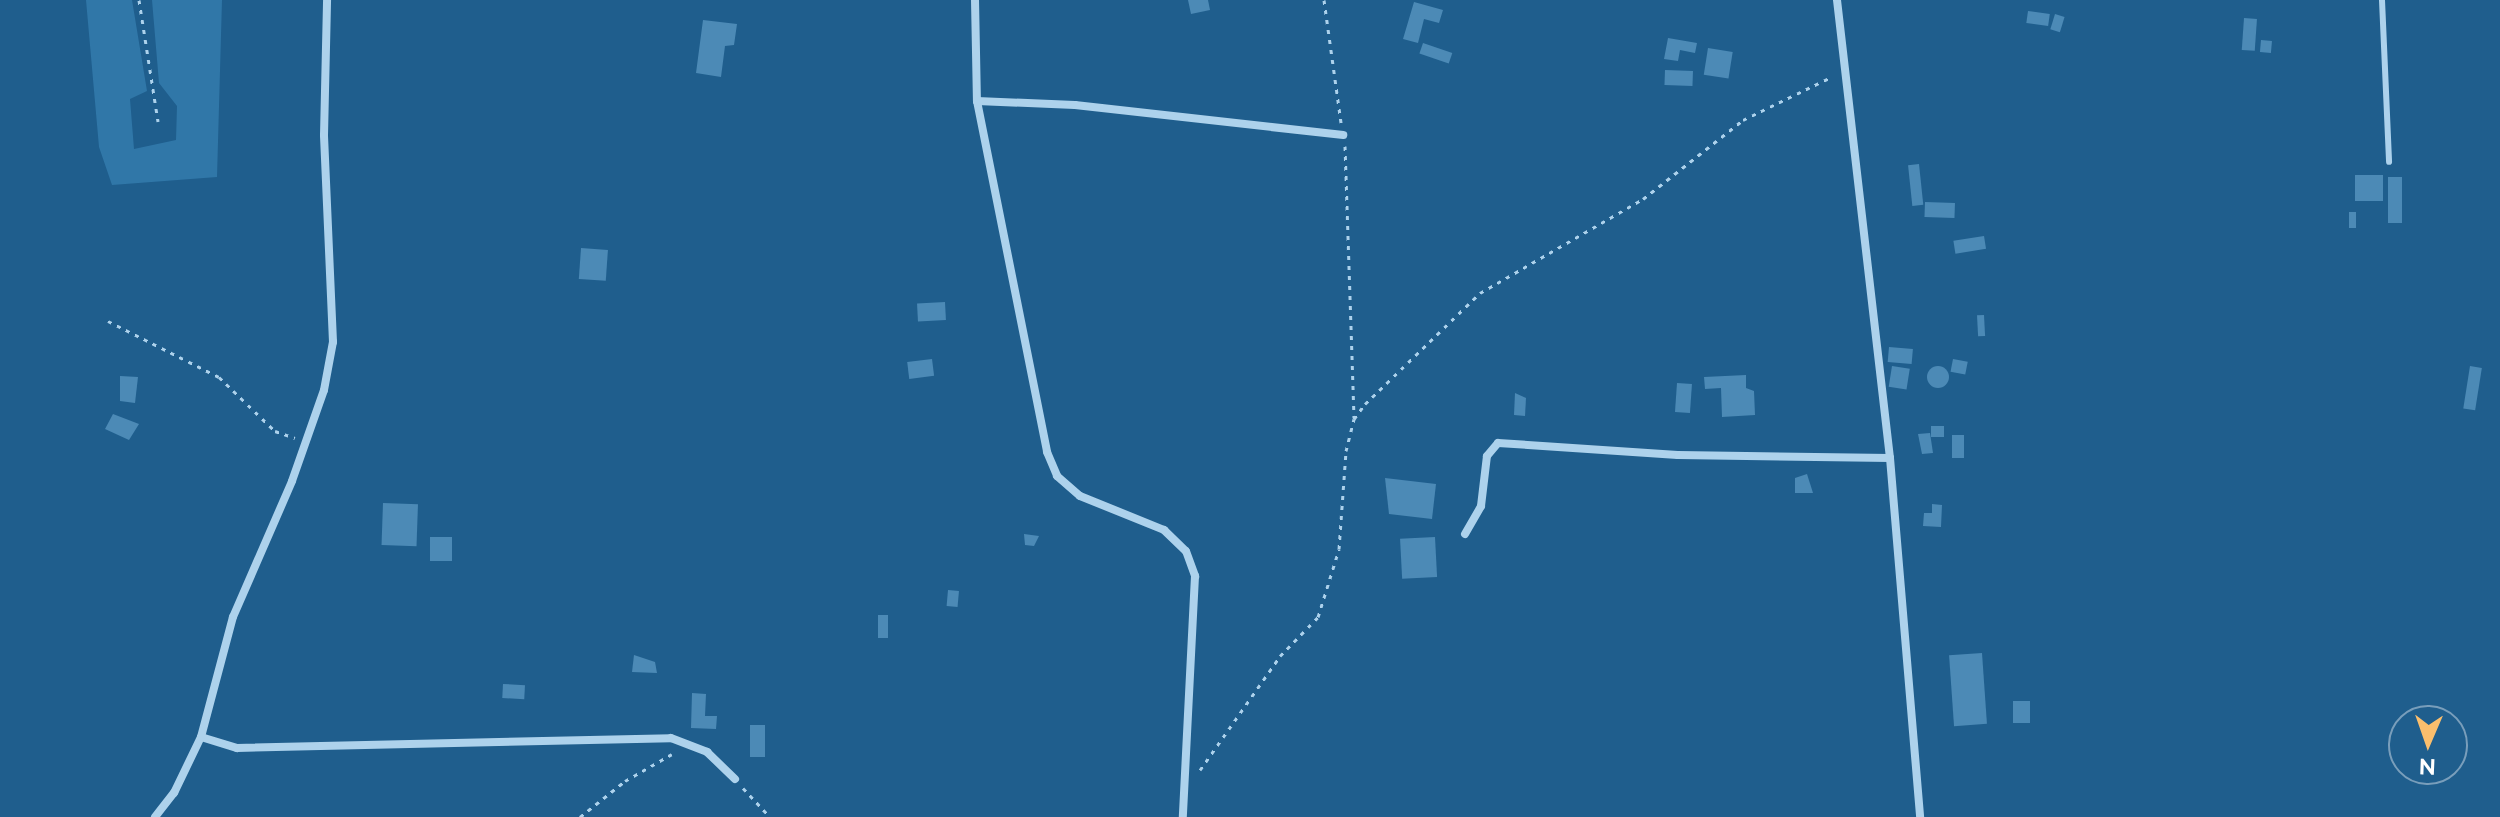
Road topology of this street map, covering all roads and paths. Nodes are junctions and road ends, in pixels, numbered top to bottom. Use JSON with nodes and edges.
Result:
{"nodes":[{"id":1,"x":139,"y":0,"type":"edge"},
{"id":2,"x":327,"y":0,"type":"edge"},
{"id":3,"x":975,"y":0,"type":"edge"},
{"id":4,"x":1324,"y":0,"type":"edge"},
{"id":5,"x":1837,"y":0,"type":"edge"},
{"id":6,"x":2382,"y":0,"type":"edge"},
{"id":7,"x":1845,"y":70,"type":"junction"},
{"id":8,"x":977,"y":101,"type":"junction"},
{"id":9,"x":158,"y":122,"type":"dead end"},
{"id":10,"x":1343,"y":135,"type":"junction"},
{"id":11,"x":2389,"y":162,"type":"dead end"},
{"id":12,"x":108,"y":321,"type":"dead end"},
{"id":13,"x":1354,"y":419,"type":"junction"},
{"id":14,"x":306,"y":441,"type":"junction"},
{"id":15,"x":1890,"y":458,"type":"junction"},
{"id":16,"x":1465,"y":534,"type":"dead end"},
{"id":17,"x":201,"y":737,"type":"junction"},
{"id":18,"x":690,"y":743,"type":"junction"},
{"id":19,"x":735,"y":779,"type":"joint"},
{"id":20,"x":1184,"y":791,"type":"junction"},
{"id":21,"x":155,"y":817,"type":"edge"},
{"id":22,"x":580,"y":817,"type":"edge"},
{"id":23,"x":770,"y":817,"type":"edge"},
{"id":24,"x":1183,"y":817,"type":"edge"},
{"id":25,"x":1920,"y":817,"type":"edge"}],
"edges":[{"from":1,"to":9,"type":"path"},
{"from":2,"to":14,"type":"street"},
{"from":3,"to":8,"type":"street"},
{"from":4,"to":10,"type":"path"},
{"from":5,"to":7,"type":"street"},
{"from":6,"to":11,"type":"lane"},
{"from":7,"to":13,"type":"path"},
{"from":7,"to":15,"type":"street"},
{"from":8,"to":10,"type":"street"},
{"from":8,"to":20,"type":"street"},
{"from":10,"to":13,"type":"path"},
{"from":12,"to":14,"type":"path"},
{"from":13,"to":20,"type":"path"},
{"from":14,"to":17,"type":"street"},
{"from":15,"to":16,"type":"street"},
{"from":15,"to":25,"type":"street"},
{"from":17,"to":18,"type":"street"},
{"from":17,"to":21,"type":"street"},
{"from":18,"to":19,"type":"street"},
{"from":18,"to":22,"type":"path"},
{"from":19,"to":23,"type":"path"},
{"from":20,"to":24,"type":"street"}]}
